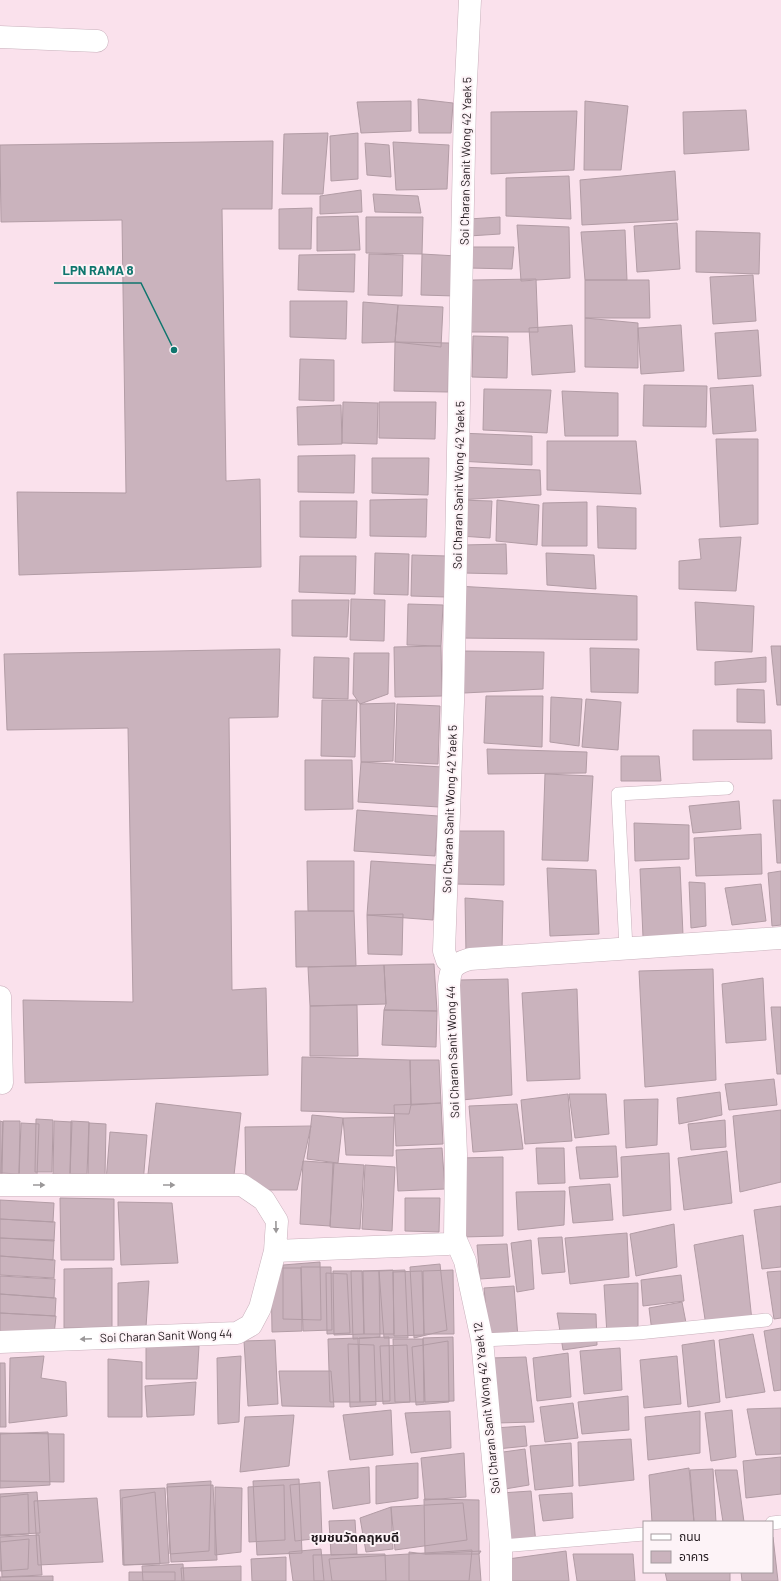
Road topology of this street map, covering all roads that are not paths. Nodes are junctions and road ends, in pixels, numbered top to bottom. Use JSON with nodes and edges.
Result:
{"nodes":[{"id":1,"x":470,"y":0,"type":"edge"},
{"id":2,"x":0,"y":37,"type":"edge"},
{"id":3,"x":97,"y":41,"type":"dead end"},
{"id":4,"x":727,"y":788,"type":"dead end"},
{"id":5,"x":781,"y":938,"type":"edge"},
{"id":6,"x":626,"y":948,"type":"junction"},
{"id":7,"x":454,"y":966,"type":"junction"},
{"id":8,"x":0,"y":997,"type":"edge"},
{"id":9,"x":2,"y":1084,"type":"dead end"},
{"id":10,"x":0,"y":1185,"type":"edge"},
{"id":11,"x":455,"y":1238,"type":"junction"},
{"id":12,"x":275,"y":1251,"type":"junction"},
{"id":13,"x":766,"y":1320,"type":"dead end"},
{"id":14,"x":482,"y":1340,"type":"junction"},
{"id":15,"x":0,"y":1342,"type":"edge"},
{"id":16,"x":643,"y":1534,"type":"edge"},
{"id":17,"x":501,"y":1546,"type":"junction"},
{"id":18,"x":501,"y":1581,"type":"edge"}],
"edges":[{"from":1,"to":7,"type":"street","name":"Soi Charan Sanit Wong 42 Yaek 5"},
{"from":2,"to":3,"type":"street"},
{"from":4,"to":6,"type":"lane"},
{"from":5,"to":6,"type":"street"},
{"from":6,"to":7,"type":"street"},
{"from":7,"to":11,"type":"street","name":"Soi Charan Sanit Wong 44"},
{"from":8,"to":9,"type":"street"},
{"from":10,"to":12,"type":"street","name":"Soi Charan Sanit Wong 44","one_way":true},
{"from":11,"to":12,"type":"street"},
{"from":11,"to":14,"type":"street","name":"Soi Charan Sanit Wong 42 Yaek 12"},
{"from":12,"to":15,"type":"street","name":"Soi Charan Sanit Wong 44","one_way":true},
{"from":13,"to":14,"type":"lane"},
{"from":14,"to":17,"type":"street","name":"Soi Charan Sanit Wong 42 Yaek 12"},
{"from":16,"to":17,"type":"lane"},
{"from":17,"to":18,"type":"street","name":"Soi Charan Sanit Wong 42 Yaek 12"}]}
